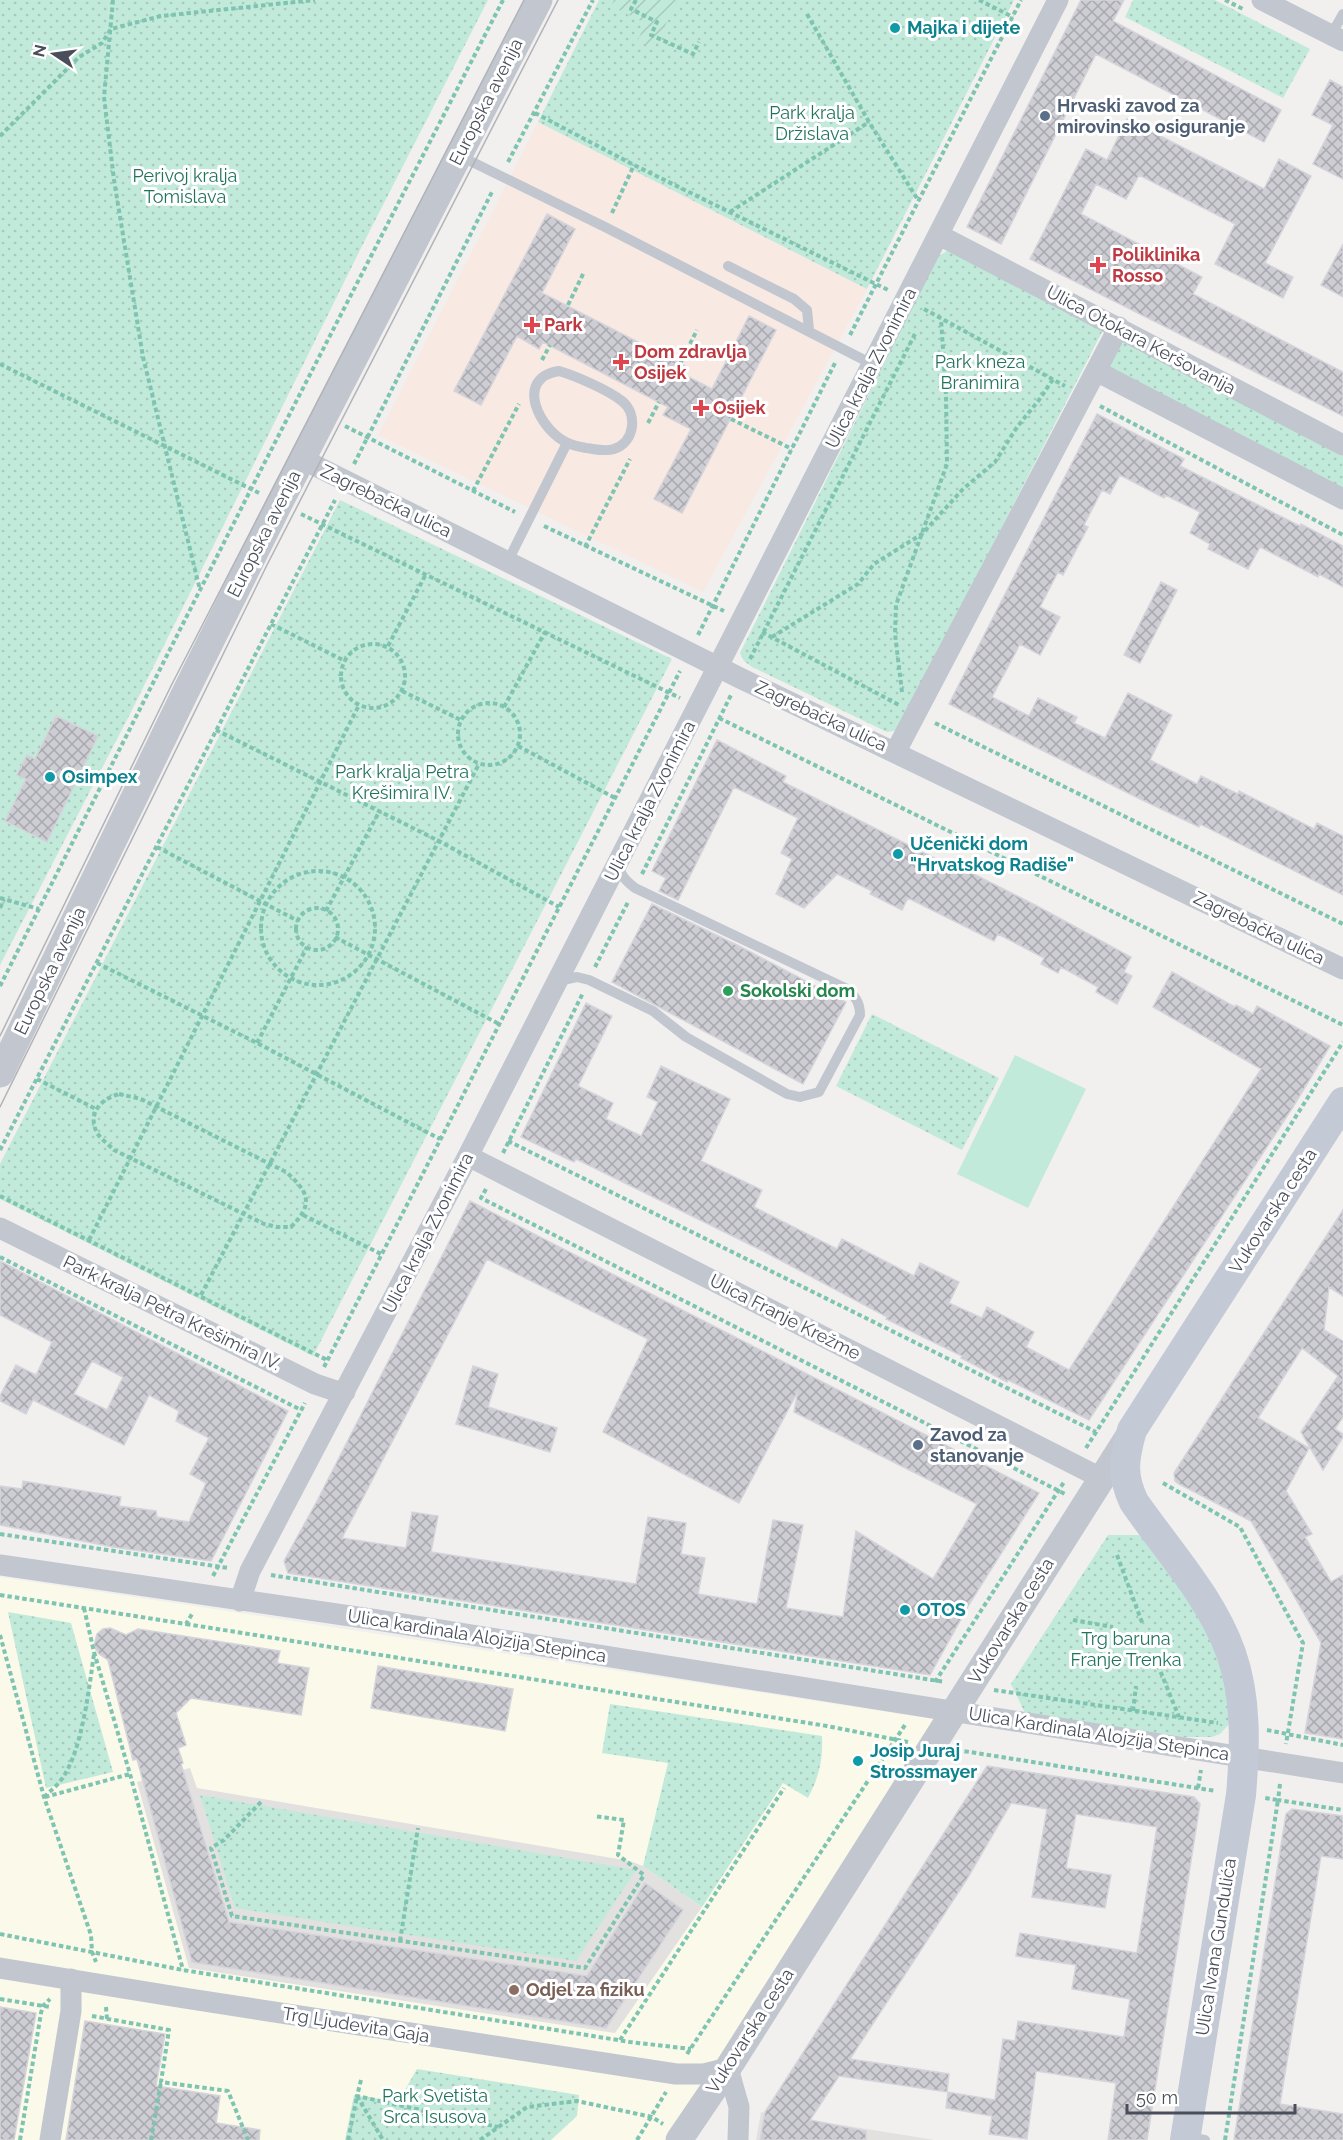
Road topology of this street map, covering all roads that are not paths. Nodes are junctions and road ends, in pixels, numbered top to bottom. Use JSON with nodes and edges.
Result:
{"nodes":[{"id":1,"x":539,"y":0,"type":"edge"},
{"id":2,"x":1058,"y":0,"type":"edge"},
{"id":3,"x":1262,"y":0,"type":"edge"},
{"id":4,"x":1343,"y":14,"type":"edge"},
{"id":5,"x":1337,"y":38,"type":"edge"},
{"id":6,"x":459,"y":156,"type":"junction"},
{"id":7,"x":939,"y":235,"type":"junction"},
{"id":8,"x":728,"y":266,"type":"dead end"},
{"id":9,"x":1119,"y":327,"type":"junction"},
{"id":10,"x":809,"y":330,"type":"junction"},
{"id":11,"x":872,"y":364,"type":"junction"},
{"id":12,"x":1096,"y":370,"type":"junction"},
{"id":13,"x":567,"y":443,"type":"junction"},
{"id":14,"x":1343,"y":445,"type":"edge"},
{"id":15,"x":302,"y":459,"type":"junction"},
{"id":16,"x":1343,"y":499,"type":"edge"},
{"id":17,"x":508,"y":561,"type":"junction"},
{"id":18,"x":719,"y":666,"type":"junction"},
{"id":19,"x":896,"y":752,"type":"junction"},
{"id":20,"x":617,"y":864,"type":"junction"},
{"id":21,"x":1343,"y":969,"type":"edge"},
{"id":22,"x":557,"y":981,"type":"junction"},
{"id":23,"x":0,"y":1074,"type":"edge"},
{"id":24,"x":1343,"y":1102,"type":"edge"},
{"id":25,"x":468,"y":1156,"type":"junction"},
{"id":26,"x":0,"y":1228,"type":"edge"},
{"id":27,"x":345,"y":1392,"type":"junction"},
{"id":28,"x":1132,"y":1430,"type":"junction"},
{"id":29,"x":1101,"y":1478,"type":"junction"},
{"id":30,"x":0,"y":1566,"type":"edge"},
{"id":31,"x":240,"y":1601,"type":"junction"},
{"id":32,"x":954,"y":1712,"type":"junction"},
{"id":33,"x":1244,"y":1756,"type":"junction"},
{"id":34,"x":1343,"y":1773,"type":"edge"},
{"id":35,"x":0,"y":1968,"type":"edge"},
{"id":36,"x":71,"y":1979,"type":"junction"},
{"id":37,"x":728,"y":2068,"type":"junction"},
{"id":38,"x":1192,"y":2139,"type":"edge"},
{"id":39,"x":50,"y":2140,"type":"edge"},
{"id":40,"x":679,"y":2140,"type":"edge"},
{"id":41,"x":738,"y":2140,"type":"edge"}],
"edges":[{"from":1,"to":6,"type":"street","name":"Europska avenija"},
{"from":2,"to":7,"type":"street","name":"Ulica kralja Zvonimira"},
{"from":3,"to":5,"type":"street"},
{"from":4,"to":5,"type":"lane"},
{"from":6,"to":10,"type":"lane"},
{"from":6,"to":15,"type":"street","name":"Europska avenija"},
{"from":7,"to":9,"type":"street","name":"Ulica Otokara Keršovanija"},
{"from":7,"to":11,"type":"street","name":"Ulica kralja Zvonimira"},
{"from":8,"to":10,"type":"lane"},
{"from":9,"to":12,"type":"street"},
{"from":9,"to":14,"type":"street","name":"Ulica Otokara Keršovanija"},
{"from":10,"to":11,"type":"lane"},
{"from":11,"to":18,"type":"street","name":"Ulica kralja Zvonimira"},
{"from":12,"to":16,"type":"street"},
{"from":12,"to":19,"type":"street"},
{"from":13,"to":13,"type":"lane"},
{"from":13,"to":17,"type":"lane"},
{"from":15,"to":17,"type":"street","name":"Zagrebačka ulica"},
{"from":15,"to":23,"type":"street","name":"Europska avenija"},
{"from":17,"to":18,"type":"street","name":"Zagrebačka ulica"},
{"from":18,"to":19,"type":"street","name":"Zagrebačka ulica"},
{"from":18,"to":20,"type":"street","name":"Ulica kralja Zvonimira"},
{"from":19,"to":21,"type":"street","name":"Zagrebačka ulica"},
{"from":20,"to":22,"type":"street","name":"Ulica kralja Zvonimira"},
{"from":20,"to":22,"type":"lane"},
{"from":22,"to":25,"type":"street","name":"Ulica kralja Zvonimira"},
{"from":24,"to":28,"type":"main road","name":"Vukovarska cesta"},
{"from":25,"to":27,"type":"street","name":"Ulica kralja Zvonimira"},
{"from":25,"to":29,"type":"street","name":"Ulica Franje Krežme"},
{"from":26,"to":27,"type":"street","name":"Park kralja Petra Krešimira IV."},
{"from":27,"to":31,"type":"street","name":"Ulica kralja Zvonimira"},
{"from":28,"to":29,"type":"street","name":"Vukovarska cesta"},
{"from":28,"to":33,"type":"main road","name":"Ulica Ivana Gundulića"},
{"from":29,"to":32,"type":"street","name":"Vukovarska cesta"},
{"from":30,"to":31,"type":"street","name":"Ulica kardinala Alojzija Stepinca"},
{"from":31,"to":32,"type":"street","name":"Ulica kardinala Alojzija Stepinca"},
{"from":32,"to":33,"type":"street","name":"Ulica Kardinala Alojzija Stepinca"},
{"from":32,"to":37,"type":"street","name":"Vukovarska cesta"},
{"from":33,"to":34,"type":"street","name":"Ulica kardinala Alojzija Stepinca"},
{"from":33,"to":38,"type":"main road","name":"Ulica Ivana Gundulića"},
{"from":35,"to":36,"type":"street","name":"Trg Ljudevita Gaja"},
{"from":36,"to":37,"type":"street","name":"Trg Ljudevita Gaja"},
{"from":36,"to":39,"type":"street"},
{"from":37,"to":40,"type":"street","name":"Vukovarska cesta"},
{"from":37,"to":41,"type":"street"}]}
